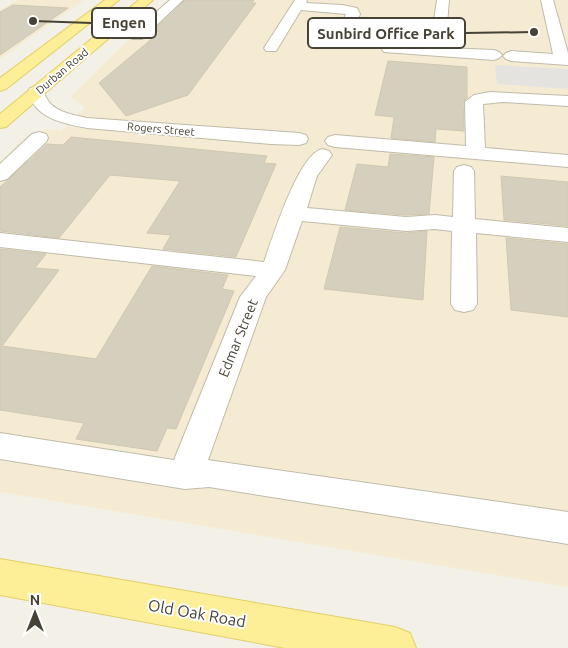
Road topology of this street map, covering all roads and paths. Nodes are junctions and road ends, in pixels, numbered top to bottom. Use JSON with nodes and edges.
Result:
{"nodes":[{"id":1,"x":113,"y":0,"type":"edge"},
{"id":2,"x":147,"y":0,"type":"edge"},
{"id":3,"x":177,"y":0,"type":"edge"},
{"id":4,"x":443,"y":0,"type":"edge"},
{"id":5,"x":547,"y":0,"type":"edge"},
{"id":6,"x":299,"y":3,"type":"edge"},
{"id":7,"x":137,"y":36,"type":"dead end"},
{"id":8,"x":340,"y":45,"type":"dead end"},
{"id":9,"x":271,"y":48,"type":"dead end"},
{"id":10,"x":389,"y":49,"type":"dead end"},
{"id":11,"x":437,"y":52,"type":"junction"},
{"id":12,"x":494,"y":55,"type":"dead end"},
{"id":13,"x":511,"y":56,"type":"dead end"},
{"id":14,"x":565,"y":60,"type":"edge"},
{"id":15,"x":0,"y":86,"type":"edge"},
{"id":16,"x":36,"y":92,"type":"junction"},
{"id":17,"x":568,"y":101,"type":"edge"},
{"id":18,"x":0,"y":122,"type":"edge"},
{"id":19,"x":38,"y":138,"type":"dead end"},
{"id":20,"x":318,"y":152,"type":"junction"},
{"id":21,"x":568,"y":161,"type":"edge"},
{"id":22,"x":470,"y":162,"type":"junction"},
{"id":23,"x":0,"y":175,"type":"edge"},
{"id":24,"x":294,"y":213,"type":"junction"},
{"id":25,"x":464,"y":224,"type":"junction"},
{"id":26,"x":568,"y":235,"type":"edge"},
{"id":27,"x":0,"y":240,"type":"edge"},
{"id":28,"x":273,"y":270,"type":"junction"},
{"id":29,"x":464,"y":304,"type":"dead end"},
{"id":30,"x":0,"y":446,"type":"edge"},
{"id":31,"x":186,"y":475,"type":"junction"},
{"id":32,"x":568,"y":528,"type":"edge"},
{"id":33,"x":0,"y":578,"type":"edge"},
{"id":34,"x":395,"y":648,"type":"edge"}],
"edges":[{"from":1,"to":15,"type":"main road","name":"Durban Road"},
{"from":2,"to":16,"type":"main road","name":"Durban Road"},
{"from":3,"to":7,"type":"street"},
{"from":4,"to":11,"type":"street"},
{"from":5,"to":14,"type":"street"},
{"from":6,"to":8,"type":"street"},
{"from":6,"to":9,"type":"street"},
{"from":10,"to":11,"type":"street"},
{"from":11,"to":12,"type":"street"},
{"from":13,"to":14,"type":"street"},
{"from":16,"to":18,"type":"main road","name":"Durban Road"},
{"from":16,"to":20,"type":"street","name":"Rogers Street"},
{"from":17,"to":22,"type":"street"},
{"from":19,"to":23,"type":"street"},
{"from":20,"to":22,"type":"street","name":"Rogers Street"},
{"from":20,"to":24,"type":"street","name":"Edmar Street"},
{"from":21,"to":22,"type":"street","name":"Rogers Street"},
{"from":22,"to":25,"type":"street"},
{"from":24,"to":25,"type":"street"},
{"from":24,"to":28,"type":"street","name":"Edmar Street"},
{"from":25,"to":26,"type":"street"},
{"from":25,"to":29,"type":"street"},
{"from":27,"to":28,"type":"street"},
{"from":28,"to":31,"type":"street","name":"Edmar Street"},
{"from":30,"to":31,"type":"street"},
{"from":31,"to":32,"type":"street"},
{"from":33,"to":34,"type":"main road","name":"Old Oak Road"}]}
